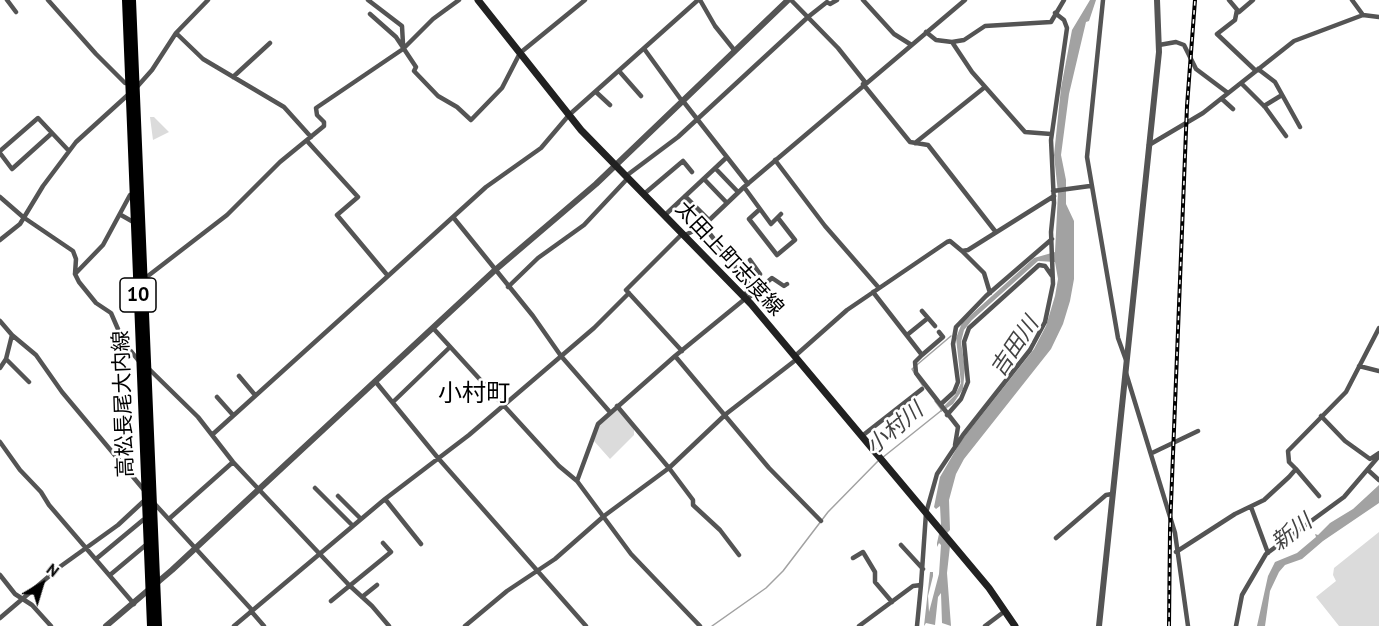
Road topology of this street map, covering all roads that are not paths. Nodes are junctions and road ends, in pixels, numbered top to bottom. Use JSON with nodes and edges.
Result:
{"nodes":[{"id":1,"x":8,"y":0,"type":"edge"},
{"id":2,"x":48,"y":0,"type":"edge"},
{"id":3,"x":126,"y":0,"type":"edge"},
{"id":4,"x":132,"y":0,"type":"edge"},
{"id":5,"x":208,"y":0,"type":"edge"},
{"id":6,"x":368,"y":0,"type":"edge"},
{"id":7,"x":459,"y":0,"type":"edge"},
{"id":8,"x":478,"y":0,"type":"edge"},
{"id":9,"x":585,"y":0,"type":"edge"},
{"id":10,"x":697,"y":0,"type":"edge"},
{"id":11,"x":790,"y":0,"type":"edge"},
{"id":12,"x":837,"y":0,"type":"edge"},
{"id":13,"x":863,"y":0,"type":"edge"},
{"id":14,"x":965,"y":0,"type":"edge"},
{"id":15,"x":1064,"y":0,"type":"edge"},
{"id":16,"x":1103,"y":0,"type":"edge"},
{"id":17,"x":1157,"y":0,"type":"edge"},
{"id":18,"x":1230,"y":0,"type":"edge"},
{"id":19,"x":1253,"y":0,"type":"edge"},
{"id":20,"x":1352,"y":0,"type":"edge"},
{"id":21,"x":1237,"y":9,"type":"junction"},
{"id":22,"x":16,"y":12,"type":"dead end"},
{"id":23,"x":1055,"y":13,"type":"junction"},
{"id":24,"x":370,"y":14,"type":"dead end"},
{"id":25,"x":1363,"y":15,"type":"junction"},
{"id":26,"x":808,"y":17,"type":"junction"},
{"id":27,"x":1379,"y":17,"type":"edge"},
{"id":28,"x":926,"y":32,"type":"junction"},
{"id":29,"x":176,"y":33,"type":"junction"},
{"id":30,"x":952,"y":42,"type":"junction"},
{"id":31,"x":270,"y":43,"type":"dead end"},
{"id":32,"x":909,"y":44,"type":"junction"},
{"id":33,"x":1159,"y":45,"type":"junction"},
{"id":34,"x":403,"y":47,"type":"junction"},
{"id":35,"x":645,"y":50,"type":"junction"},
{"id":36,"x":735,"y":51,"type":"junction"},
{"id":37,"x":520,"y":53,"type":"junction"},
{"id":38,"x":1257,"y":70,"type":"junction"},
{"id":39,"x":619,"y":71,"type":"junction"},
{"id":40,"x":234,"y":77,"type":"junction"},
{"id":41,"x":864,"y":83,"type":"junction"},
{"id":42,"x":1241,"y":83,"type":"junction"},
{"id":43,"x":985,"y":87,"type":"junction"},
{"id":44,"x":131,"y":88,"type":"junction"},
{"id":45,"x":596,"y":92,"type":"junction"},
{"id":46,"x":1228,"y":93,"type":"junction"},
{"id":47,"x":1282,"y":95,"type":"junction"},
{"id":48,"x":641,"y":96,"type":"dead end"},
{"id":49,"x":1222,"y":99,"type":"junction"},
{"id":50,"x":683,"y":101,"type":"junction"},
{"id":51,"x":610,"y":105,"type":"dead end"},
{"id":52,"x":1264,"y":106,"type":"junction"},
{"id":53,"x":1233,"y":109,"type":"dead end"},
{"id":54,"x":569,"y":115,"type":"junction"},
{"id":55,"x":697,"y":118,"type":"junction"},
{"id":56,"x":1300,"y":127,"type":"dead end"},
{"id":57,"x":52,"y":133,"type":"junction"},
{"id":58,"x":1052,"y":134,"type":"junction"},
{"id":59,"x":1286,"y":136,"type":"dead end"},
{"id":60,"x":309,"y":139,"type":"junction"},
{"id":61,"x":914,"y":144,"type":"junction"},
{"id":62,"x":1149,"y":145,"type":"junction"},
{"id":63,"x":69,"y":151,"type":"junction"},
{"id":64,"x":0,"y":152,"type":"edge"},
{"id":65,"x":727,"y":157,"type":"junction"},
{"id":66,"x":775,"y":160,"type":"junction"},
{"id":67,"x":615,"y":165,"type":"junction"},
{"id":68,"x":715,"y":168,"type":"junction"},
{"id":69,"x":692,"y":172,"type":"dead end"},
{"id":70,"x":627,"y":177,"type":"junction"},
{"id":71,"x":704,"y":179,"type":"junction"},
{"id":72,"x":746,"y":185,"type":"junction"},
{"id":73,"x":1090,"y":186,"type":"junction"},
{"id":74,"x":738,"y":192,"type":"junction"},
{"id":75,"x":1053,"y":193,"type":"junction"},
{"id":76,"x":134,"y":194,"type":"junction"},
{"id":77,"x":644,"y":194,"type":"junction"},
{"id":78,"x":685,"y":196,"type":"junction"},
{"id":79,"x":0,"y":197,"type":"edge"},
{"id":80,"x":727,"y":203,"type":"junction"},
{"id":81,"x":760,"y":209,"type":"junction"},
{"id":82,"x":121,"y":215,"type":"junction"},
{"id":83,"x":665,"y":215,"type":"junction"},
{"id":84,"x":23,"y":217,"type":"junction"},
{"id":85,"x":453,"y":217,"type":"junction"},
{"id":86,"x":709,"y":220,"type":"junction"},
{"id":87,"x":135,"y":223,"type":"junction"},
{"id":88,"x":703,"y":225,"type":"junction"},
{"id":89,"x":995,"y":231,"type":"junction"},
{"id":90,"x":684,"y":234,"type":"junction"},
{"id":91,"x":0,"y":240,"type":"edge"},
{"id":92,"x":1052,"y":242,"type":"junction"},
{"id":93,"x":962,"y":251,"type":"junction"},
{"id":94,"x":495,"y":271,"type":"junction"},
{"id":95,"x":75,"y":274,"type":"junction"},
{"id":96,"x":741,"y":274,"type":"junction"},
{"id":97,"x":760,"y":274,"type":"dead end"},
{"id":98,"x":388,"y":276,"type":"junction"},
{"id":99,"x":1052,"y":276,"type":"junction"},
{"id":100,"x":141,"y":282,"type":"junction"},
{"id":101,"x":787,"y":284,"type":"dead end"},
{"id":102,"x":508,"y":287,"type":"junction"},
{"id":103,"x":879,"y":288,"type":"junction"},
{"id":104,"x":873,"y":292,"type":"junction"},
{"id":105,"x":629,"y":293,"type":"junction"},
{"id":106,"x":988,"y":294,"type":"junction"},
{"id":107,"x":746,"y":298,"type":"junction"},
{"id":108,"x":994,"y":305,"type":"junction"},
{"id":109,"x":922,"y":311,"type":"dead end"},
{"id":110,"x":928,"y":318,"type":"junction"},
{"id":111,"x":0,"y":321,"type":"edge"},
{"id":112,"x":934,"y":326,"type":"dead end"},
{"id":113,"x":433,"y":328,"type":"junction"},
{"id":114,"x":1379,"y":328,"type":"edge"},
{"id":115,"x":939,"y":332,"type":"dead end"},
{"id":116,"x":12,"y":335,"type":"junction"},
{"id":117,"x":907,"y":335,"type":"junction"},
{"id":118,"x":450,"y":346,"type":"junction"},
{"id":119,"x":682,"y":351,"type":"junction"},
{"id":120,"x":922,"y":355,"type":"junction"},
{"id":121,"x":561,"y":356,"type":"junction"},
{"id":122,"x":675,"y":356,"type":"junction"},
{"id":123,"x":796,"y":357,"type":"junction"},
{"id":124,"x":6,"y":359,"type":"junction"},
{"id":125,"x":1126,"y":360,"type":"junction"},
{"id":126,"x":143,"y":364,"type":"junction"},
{"id":127,"x":1359,"y":366,"type":"junction"},
{"id":128,"x":0,"y":368,"type":"edge"},
{"id":129,"x":1379,"y":371,"type":"edge"},
{"id":130,"x":1125,"y":372,"type":"junction"},
{"id":131,"x":239,"y":376,"type":"dead end"},
{"id":132,"x":375,"y":381,"type":"junction"},
{"id":133,"x":29,"y":382,"type":"dead end"},
{"id":134,"x":922,"y":389,"type":"dead end"},
{"id":135,"x":255,"y":395,"type":"junction"},
{"id":136,"x":217,"y":397,"type":"dead end"},
{"id":137,"x":393,"y":402,"type":"junction"},
{"id":138,"x":942,"y":405,"type":"junction"},
{"id":139,"x":504,"y":406,"type":"junction"},
{"id":140,"x":617,"y":406,"type":"junction"},
{"id":141,"x":609,"y":411,"type":"junction"},
{"id":142,"x":726,"y":414,"type":"junction"},
{"id":143,"x":946,"y":414,"type":"junction"},
{"id":144,"x":233,"y":415,"type":"junction"},
{"id":145,"x":1321,"y":416,"type":"junction"},
{"id":146,"x":1198,"y":430,"type":"dead end"},
{"id":147,"x":213,"y":434,"type":"junction"},
{"id":148,"x":862,"y":436,"type":"junction"},
{"id":149,"x":0,"y":442,"type":"edge"},
{"id":150,"x":955,"y":446,"type":"junction"},
{"id":151,"x":1152,"y":453,"type":"junction"},
{"id":152,"x":1379,"y":455,"type":"edge"},
{"id":153,"x":438,"y":458,"type":"junction"},
{"id":154,"x":233,"y":462,"type":"junction"},
{"id":155,"x":669,"y":468,"type":"junction"},
{"id":156,"x":1296,"y":469,"type":"junction"},
{"id":157,"x":1369,"y":471,"type":"junction"},
{"id":158,"x":1379,"y":480,"type":"edge"},
{"id":159,"x":577,"y":481,"type":"junction"},
{"id":160,"x":258,"y":488,"type":"junction"},
{"id":161,"x":315,"y":488,"type":"dead end"},
{"id":162,"x":1112,"y":494,"type":"junction"},
{"id":163,"x":338,"y":496,"type":"dead end"},
{"id":164,"x":1319,"y":496,"type":"dead end"},
{"id":165,"x":148,"y":498,"type":"junction"},
{"id":166,"x":385,"y":499,"type":"junction"},
{"id":167,"x":1251,"y":507,"type":"junction"},
{"id":168,"x":926,"y":513,"type":"junction"},
{"id":169,"x":604,"y":516,"type":"junction"},
{"id":170,"x":170,"y":518,"type":"junction"},
{"id":171,"x":361,"y":519,"type":"junction"},
{"id":172,"x":143,"y":520,"type":"dead end"},
{"id":173,"x":821,"y":521,"type":"dead end"},
{"id":174,"x":353,"y":526,"type":"junction"},
{"id":175,"x":1056,"y":538,"type":"dead end"},
{"id":176,"x":383,"y":543,"type":"dead end"},
{"id":177,"x":148,"y":544,"type":"junction"},
{"id":178,"x":421,"y":544,"type":"dead end"},
{"id":179,"x":901,"y":545,"type":"dead end"},
{"id":180,"x":87,"y":548,"type":"junction"},
{"id":181,"x":194,"y":548,"type":"junction"},
{"id":182,"x":1176,"y":552,"type":"junction"},
{"id":183,"x":320,"y":553,"type":"junction"},
{"id":184,"x":1268,"y":553,"type":"junction"},
{"id":185,"x":739,"y":555,"type":"dead end"},
{"id":186,"x":853,"y":558,"type":"dead end"},
{"id":187,"x":96,"y":559,"type":"junction"},
{"id":188,"x":922,"y":569,"type":"junction"},
{"id":189,"x":538,"y":571,"type":"junction"},
{"id":190,"x":0,"y":575,"type":"edge"},
{"id":191,"x":110,"y":575,"type":"junction"},
{"id":192,"x":349,"y":585,"type":"junction"},
{"id":193,"x":376,"y":585,"type":"dead end"},
{"id":194,"x":921,"y":585,"type":"junction"},
{"id":195,"x":153,"y":587,"type":"junction"},
{"id":196,"x":362,"y":597,"type":"junction"},
{"id":197,"x":22,"y":599,"type":"junction"},
{"id":198,"x":331,"y":601,"type":"dead end"},
{"id":199,"x":892,"y":602,"type":"junction"},
{"id":200,"x":134,"y":604,"type":"junction"},
{"id":201,"x":252,"y":611,"type":"junction"},
{"id":202,"x":1005,"y":611,"type":"junction"},
{"id":203,"x":0,"y":618,"type":"edge"},
{"id":204,"x":1186,"y":625,"type":"edge"},
{"id":205,"x":51,"y":626,"type":"edge"},
{"id":206,"x":106,"y":626,"type":"edge"},
{"id":207,"x":151,"y":626,"type":"edge"},
{"id":208,"x":158,"y":626,"type":"edge"},
{"id":209,"x":234,"y":626,"type":"edge"},
{"id":210,"x":264,"y":626,"type":"edge"},
{"id":211,"x":389,"y":626,"type":"edge"},
{"id":212,"x":465,"y":626,"type":"edge"},
{"id":213,"x":586,"y":626,"type":"edge"},
{"id":214,"x":700,"y":626,"type":"edge"},
{"id":215,"x":859,"y":626,"type":"edge"},
{"id":216,"x":917,"y":626,"type":"edge"},
{"id":217,"x":985,"y":626,"type":"edge"},
{"id":218,"x":1015,"y":626,"type":"edge"},
{"id":219,"x":1099,"y":626,"type":"edge"},
{"id":220,"x":1236,"y":626,"type":"edge"}],
"edges":[{"from":1,"to":22,"type":"street"},
{"from":2,"to":44,"type":"street"},
{"from":3,"to":44,"type":"main road","name":"高松長尾大内線","number":"10"},
{"from":4,"to":44,"type":"main road","name":"高松長尾大内線","number":"10"},
{"from":5,"to":29,"type":"street"},
{"from":6,"to":34,"type":"street"},
{"from":7,"to":34,"type":"street"},
{"from":8,"to":37,"type":"main road","name":"太田上町志度線"},
{"from":9,"to":37,"type":"street"},
{"from":10,"to":35,"type":"street"},
{"from":10,"to":36,"type":"street"},
{"from":11,"to":26,"type":"street"},
{"from":11,"to":36,"type":"street"},
{"from":12,"to":26,"type":"street"},
{"from":13,"to":32,"type":"street"},
{"from":14,"to":28,"type":"street"},
{"from":15,"to":23,"type":"street"},
{"from":16,"to":73,"type":"street"},
{"from":17,"to":33,"type":"street"},
{"from":18,"to":21,"type":"street"},
{"from":19,"to":21,"type":"street"},
{"from":20,"to":25,"type":"street"},
{"from":21,"to":38,"type":"street"},
{"from":23,"to":30,"type":"street"},
{"from":23,"to":58,"type":"street"},
{"from":24,"to":34,"type":"street"},
{"from":25,"to":27,"type":"street"},
{"from":25,"to":38,"type":"street"},
{"from":26,"to":41,"type":"street"},
{"from":26,"to":55,"type":"street"},
{"from":28,"to":30,"type":"street"},
{"from":28,"to":32,"type":"street"},
{"from":29,"to":40,"type":"street"},
{"from":29,"to":44,"type":"street"},
{"from":30,"to":43,"type":"street"},
{"from":31,"to":40,"type":"street"},
{"from":32,"to":41,"type":"street"},
{"from":33,"to":46,"type":"street"},
{"from":33,"to":62,"type":"street"},
{"from":34,"to":37,"type":"street"},
{"from":34,"to":60,"type":"street"},
{"from":35,"to":39,"type":"street"},
{"from":35,"to":50,"type":"street"},
{"from":36,"to":50,"type":"street"},
{"from":37,"to":54,"type":"main road","name":"太田上町志度線"},
{"from":38,"to":42,"type":"street"},
{"from":38,"to":47,"type":"street"},
{"from":39,"to":45,"type":"street"},
{"from":39,"to":48,"type":"street"},
{"from":40,"to":60,"type":"street"},
{"from":41,"to":61,"type":"street"},
{"from":41,"to":66,"type":"street"},
{"from":42,"to":46,"type":"street"},
{"from":42,"to":52,"type":"street"},
{"from":43,"to":58,"type":"street"},
{"from":43,"to":61,"type":"street"},
{"from":44,"to":63,"type":"street"},
{"from":44,"to":76,"type":"main road","name":"高松長尾大内線","number":"10"},
{"from":44,"to":100,"type":"main road","name":"高松長尾大内線","number":"10"},
{"from":45,"to":51,"type":"street"},
{"from":45,"to":54,"type":"street"},
{"from":46,"to":49,"type":"street"},
{"from":47,"to":52,"type":"street"},
{"from":47,"to":56,"type":"street"},
{"from":49,"to":53,"type":"street"},
{"from":49,"to":62,"type":"street"},
{"from":50,"to":55,"type":"street"},
{"from":50,"to":67,"type":"street"},
{"from":52,"to":59,"type":"street"},
{"from":54,"to":67,"type":"main road","name":"太田上町志度線"},
{"from":54,"to":85,"type":"street"},
{"from":55,"to":65,"type":"street"},
{"from":55,"to":70,"type":"street"},
{"from":57,"to":63,"type":"street"},
{"from":57,"to":64,"type":"street"},
{"from":57,"to":64,"type":"street"},
{"from":58,"to":75,"type":"street"},
{"from":60,"to":98,"type":"street"},
{"from":60,"to":100,"type":"street"},
{"from":61,"to":89,"type":"street"},
{"from":62,"to":125,"type":"street"},
{"from":63,"to":84,"type":"street"},
{"from":65,"to":68,"type":"street"},
{"from":65,"to":72,"type":"street"},
{"from":66,"to":72,"type":"street"},
{"from":66,"to":103,"type":"street"},
{"from":67,"to":70,"type":"main road","name":"太田上町志度線"},
{"from":67,"to":94,"type":"street"},
{"from":68,"to":71,"type":"street"},
{"from":68,"to":74,"type":"street"},
{"from":69,"to":77,"type":"street"},
{"from":70,"to":77,"type":"main road","name":"太田上町志度線"},
{"from":70,"to":102,"type":"street"},
{"from":71,"to":78,"type":"street"},
{"from":71,"to":80,"type":"street"},
{"from":72,"to":74,"type":"street"},
{"from":72,"to":81,"type":"street"},
{"from":73,"to":75,"type":"street"},
{"from":73,"to":125,"type":"street"},
{"from":74,"to":80,"type":"street"},
{"from":75,"to":89,"type":"street"},
{"from":75,"to":92,"type":"street"},
{"from":76,"to":82,"type":"street"},
{"from":76,"to":87,"type":"main road","name":"高松長尾大内線","number":"10"},
{"from":77,"to":83,"type":"main road","name":"太田上町志度線"},
{"from":78,"to":83,"type":"street"},
{"from":78,"to":86,"type":"street"},
{"from":79,"to":84,"type":"street"},
{"from":80,"to":86,"type":"street"},
{"from":81,"to":81,"type":"street"},
{"from":82,"to":87,"type":"street"},
{"from":82,"to":95,"type":"street"},
{"from":83,"to":90,"type":"main road","name":"太田上町志度線"},
{"from":84,"to":91,"type":"street"},
{"from":84,"to":95,"type":"street"},
{"from":85,"to":94,"type":"street"},
{"from":85,"to":98,"type":"street"},
{"from":86,"to":88,"type":"street"},
{"from":87,"to":100,"type":"main road","name":"高松長尾大内線","number":"10"},
{"from":88,"to":90,"type":"street"},
{"from":88,"to":96,"type":"street"},
{"from":89,"to":93,"type":"street"},
{"from":90,"to":105,"type":"street"},
{"from":90,"to":107,"type":"main road","name":"太田上町志度線"},
{"from":92,"to":99,"type":"street"},
{"from":92,"to":106,"type":"street"},
{"from":93,"to":103,"type":"street"},
{"from":93,"to":106,"type":"street"},
{"from":94,"to":102,"type":"street"},
{"from":94,"to":113,"type":"street"},
{"from":95,"to":126,"type":"street"},
{"from":96,"to":97,"type":"street"},
{"from":96,"to":107,"type":"street"},
{"from":98,"to":135,"type":"street"},
{"from":99,"to":108,"type":"street"},
{"from":99,"to":150,"type":"street"},
{"from":100,"to":126,"type":"main road","name":"高松長尾大内線","number":"10"},
{"from":101,"to":107,"type":"street"},
{"from":102,"to":121,"type":"street"},
{"from":103,"to":104,"type":"street"},
{"from":104,"to":117,"type":"street"},
{"from":104,"to":123,"type":"street"},
{"from":105,"to":119,"type":"street"},
{"from":105,"to":121,"type":"street"},
{"from":106,"to":108,"type":"street"},
{"from":106,"to":138,"type":"street"},
{"from":107,"to":119,"type":"street"},
{"from":107,"to":123,"type":"main road","name":"太田上町志度線"},
{"from":108,"to":143,"type":"street"},
{"from":109,"to":110,"type":"street"},
{"from":110,"to":112,"type":"street"},
{"from":110,"to":117,"type":"street"},
{"from":111,"to":116,"type":"street"},
{"from":113,"to":118,"type":"street"},
{"from":113,"to":132,"type":"street"},
{"from":114,"to":127,"type":"street"},
{"from":115,"to":120,"type":"street"},
{"from":116,"to":124,"type":"street"},
{"from":116,"to":165,"type":"street"},
{"from":117,"to":120,"type":"street"},
{"from":118,"to":137,"type":"street"},
{"from":118,"to":139,"type":"street"},
{"from":119,"to":122,"type":"street"},
{"from":120,"to":138,"type":"street"},
{"from":121,"to":139,"type":"street"},
{"from":121,"to":141,"type":"street"},
{"from":122,"to":140,"type":"street"},
{"from":122,"to":142,"type":"street"},
{"from":123,"to":142,"type":"street"},
{"from":123,"to":148,"type":"main road","name":"太田上町志度線"},
{"from":124,"to":128,"type":"street"},
{"from":124,"to":133,"type":"street"},
{"from":125,"to":130,"type":"street"},
{"from":126,"to":147,"type":"street"},
{"from":126,"to":165,"type":"main road","name":"高松長尾大内線","number":"10"},
{"from":126,"to":165,"type":"main road","name":"高松長尾大内線","number":"10"},
{"from":127,"to":129,"type":"street"},
{"from":127,"to":145,"type":"street"},
{"from":130,"to":151,"type":"street"},
{"from":130,"to":162,"type":"street"},
{"from":131,"to":135,"type":"street"},
{"from":132,"to":137,"type":"street"},
{"from":132,"to":160,"type":"street"},
{"from":134,"to":148,"type":"street"},
{"from":135,"to":144,"type":"street"},
{"from":136,"to":144,"type":"street"},
{"from":137,"to":153,"type":"street"},
{"from":138,"to":143,"type":"street"},
{"from":139,"to":153,"type":"street"},
{"from":139,"to":159,"type":"street"},
{"from":140,"to":141,"type":"street"},
{"from":140,"to":155,"type":"street"},
{"from":141,"to":159,"type":"street"},
{"from":142,"to":155,"type":"street"},
{"from":142,"to":173,"type":"street"},
{"from":143,"to":150,"type":"street"},
{"from":144,"to":147,"type":"street"},
{"from":145,"to":152,"type":"street"},
{"from":145,"to":156,"type":"street"},
{"from":146,"to":151,"type":"street"},
{"from":147,"to":154,"type":"street"},
{"from":148,"to":168,"type":"main road","name":"太田上町志度線"},
{"from":149,"to":180,"type":"street"},
{"from":150,"to":168,"type":"street"},
{"from":151,"to":182,"type":"street"},
{"from":152,"to":157,"type":"street"},
{"from":153,"to":166,"type":"street"},
{"from":153,"to":189,"type":"street"},
{"from":154,"to":160,"type":"street"},
{"from":154,"to":170,"type":"street"},
{"from":155,"to":169,"type":"street"},
{"from":155,"to":185,"type":"street"},
{"from":156,"to":164,"type":"street"},
{"from":156,"to":167,"type":"street"},
{"from":157,"to":158,"type":"street"},
{"from":157,"to":184,"type":"street"},
{"from":159,"to":169,"type":"street"},
{"from":160,"to":181,"type":"street"},
{"from":160,"to":183,"type":"street"},
{"from":161,"to":174,"type":"street"},
{"from":162,"to":175,"type":"street"},
{"from":162,"to":219,"type":"street"},
{"from":163,"to":171,"type":"street"},
{"from":165,"to":170,"type":"street"},
{"from":165,"to":177,"type":"main road","name":"高松長尾大内線","number":"10"},
{"from":165,"to":180,"type":"street"},
{"from":165,"to":195,"type":"main road","name":"高松長尾大内線","number":"10"},
{"from":166,"to":171,"type":"street"},
{"from":166,"to":178,"type":"street"},
{"from":167,"to":182,"type":"street"},
{"from":167,"to":184,"type":"street"},
{"from":168,"to":188,"type":"street"},
{"from":168,"to":202,"type":"main road","name":"太田上町志度線"},
{"from":169,"to":189,"type":"street"},
{"from":169,"to":214,"type":"street"},
{"from":170,"to":181,"type":"street"},
{"from":171,"to":174,"type":"street"},
{"from":172,"to":187,"type":"street"},
{"from":174,"to":183,"type":"street"},
{"from":176,"to":192,"type":"street"},
{"from":177,"to":191,"type":"street"},
{"from":177,"to":195,"type":"main road","name":"高松長尾大内線","number":"10"},
{"from":179,"to":188,"type":"street"},
{"from":180,"to":187,"type":"street"},
{"from":180,"to":197,"type":"street"},
{"from":181,"to":195,"type":"street"},
{"from":181,"to":201,"type":"street"},
{"from":182,"to":204,"type":"street"},
{"from":183,"to":192,"type":"street"},
{"from":183,"to":201,"type":"street"},
{"from":184,"to":220,"type":"street"},
{"from":186,"to":199,"type":"street"},
{"from":187,"to":191,"type":"street"},
{"from":188,"to":194,"type":"street"},
{"from":189,"to":212,"type":"street"},
{"from":189,"to":213,"type":"street"},
{"from":190,"to":197,"type":"street"},
{"from":191,"to":200,"type":"street"},
{"from":192,"to":196,"type":"street"},
{"from":192,"to":198,"type":"street"},
{"from":193,"to":196,"type":"street"},
{"from":194,"to":199,"type":"street"},
{"from":194,"to":216,"type":"street"},
{"from":195,"to":200,"type":"street"},
{"from":195,"to":207,"type":"main road","name":"高松長尾大内線","number":"10"},
{"from":195,"to":208,"type":"main road","name":"高松長尾大内線","number":"10"},
{"from":196,"to":211,"type":"street"},
{"from":197,"to":203,"type":"street"},
{"from":197,"to":205,"type":"street"},
{"from":199,"to":215,"type":"street"},
{"from":200,"to":206,"type":"street"},
{"from":201,"to":209,"type":"street"},
{"from":201,"to":210,"type":"street"},
{"from":202,"to":217,"type":"street"},
{"from":202,"to":218,"type":"main road","name":"太田上町志度線"}]}
